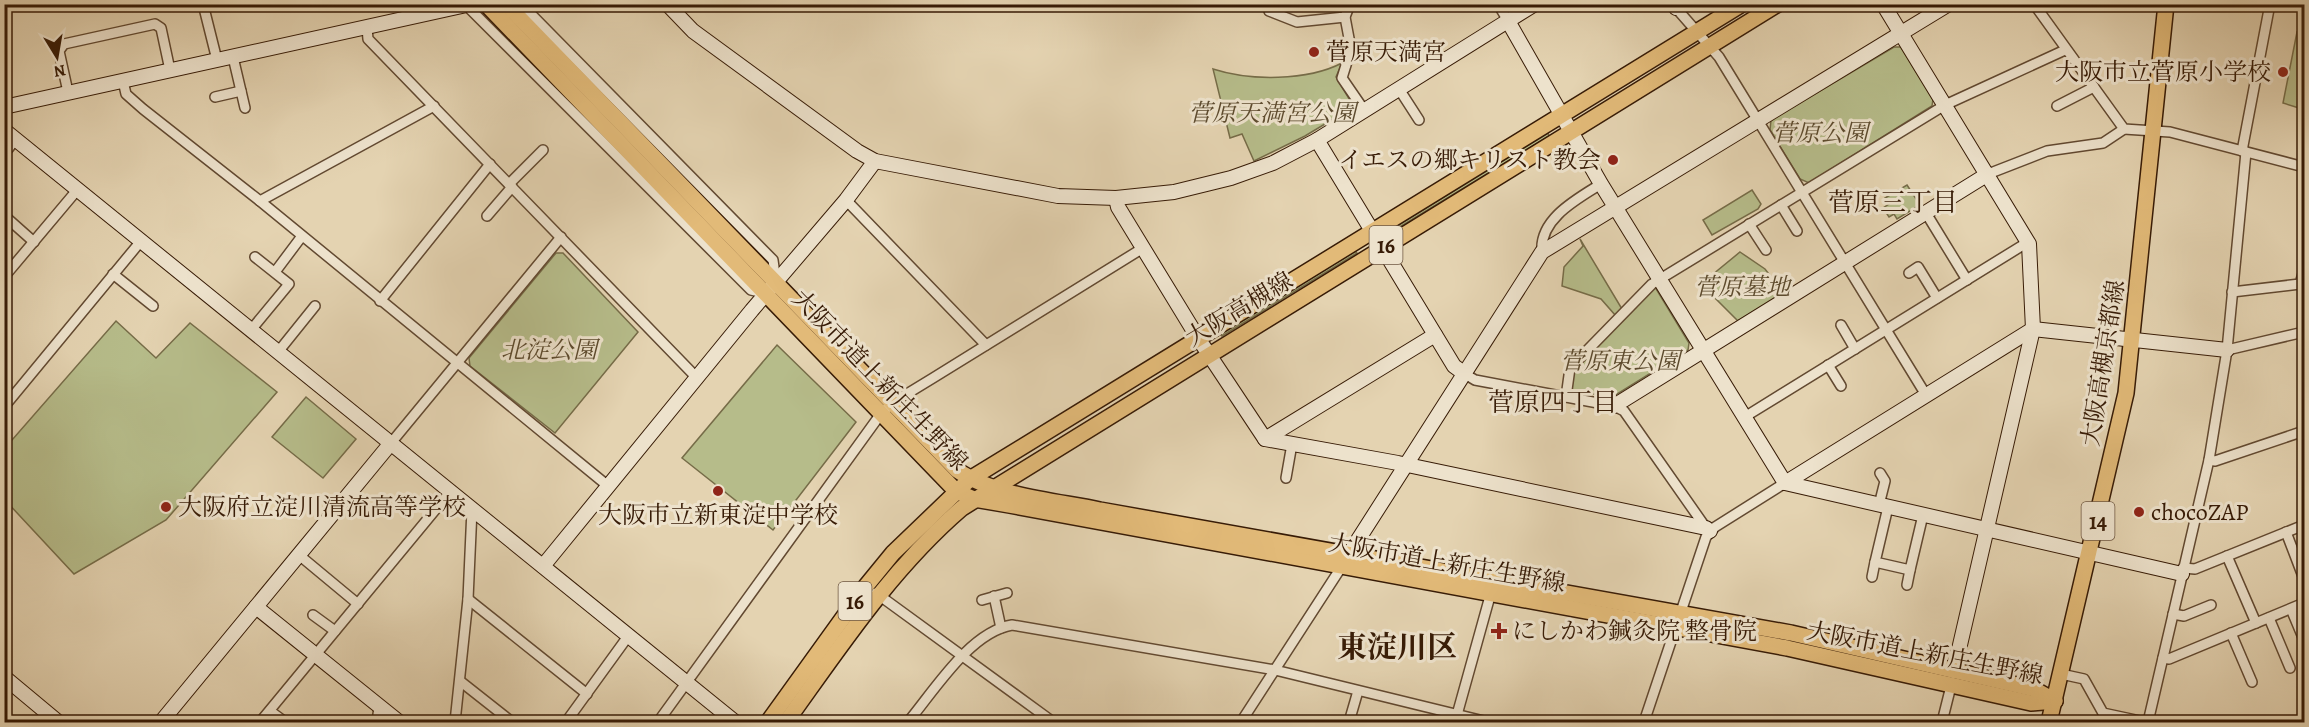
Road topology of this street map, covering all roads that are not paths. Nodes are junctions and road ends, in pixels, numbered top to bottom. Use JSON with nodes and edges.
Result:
{"nodes":[{"id":1,"x":203,"y":4,"type":"edge"},
{"id":2,"x":486,"y":4,"type":"edge"},
{"id":3,"x":506,"y":4,"type":"edge"},
{"id":4,"x":521,"y":4,"type":"edge"},
{"id":5,"x":667,"y":4,"type":"edge"},
{"id":6,"x":1268,"y":4,"type":"edge"},
{"id":7,"x":1350,"y":4,"type":"edge"},
{"id":8,"x":1498,"y":4,"type":"edge"},
{"id":9,"x":1535,"y":4,"type":"edge"},
{"id":10,"x":1742,"y":4,"type":"edge"},
{"id":11,"x":1778,"y":4,"type":"edge"},
{"id":12,"x":1883,"y":4,"type":"edge"},
{"id":13,"x":1949,"y":4,"type":"edge"},
{"id":14,"x":2034,"y":4,"type":"edge"},
{"id":15,"x":2166,"y":4,"type":"edge"},
{"id":16,"x":2270,"y":4,"type":"edge"},
{"id":17,"x":468,"y":5,"type":"edge"},
{"id":18,"x":1676,"y":6,"type":"edge"},
{"id":19,"x":1345,"y":17,"type":"junction"},
{"id":20,"x":1508,"y":21,"type":"junction"},
{"id":21,"x":367,"y":28,"type":"junction"},
{"id":22,"x":1696,"y":32,"type":"junction"},
{"id":23,"x":1901,"y":34,"type":"junction"},
{"id":24,"x":1710,"y":47,"type":"junction"},
{"id":25,"x":2065,"y":50,"type":"junction"},
{"id":26,"x":233,"y":57,"type":"junction"},
{"id":27,"x":217,"y":60,"type":"junction"},
{"id":28,"x":170,"y":70,"type":"junction"},
{"id":29,"x":123,"y":81,"type":"junction"},
{"id":30,"x":2094,"y":87,"type":"junction"},
{"id":31,"x":1399,"y":89,"type":"junction"},
{"id":32,"x":241,"y":91,"type":"junction"},
{"id":33,"x":68,"y":92,"type":"junction"},
{"id":34,"x":215,"y":97,"type":"dead end"},
{"id":35,"x":585,"y":98,"type":"junction"},
{"id":36,"x":1945,"y":105,"type":"junction"},
{"id":37,"x":434,"y":106,"type":"junction"},
{"id":38,"x":2057,"y":106,"type":"dead end"},
{"id":39,"x":4,"y":107,"type":"edge"},
{"id":40,"x":244,"y":108,"type":"dead end"},
{"id":41,"x":1364,"y":110,"type":"junction"},
{"id":42,"x":1561,"y":116,"type":"junction"},
{"id":43,"x":1419,"y":120,"type":"dead end"},
{"id":44,"x":1759,"y":121,"type":"junction"},
{"id":45,"x":2124,"y":129,"type":"junction"},
{"id":46,"x":4,"y":130,"type":"edge"},
{"id":47,"x":1570,"y":132,"type":"junction"},
{"id":48,"x":2153,"y":132,"type":"junction"},
{"id":49,"x":16,"y":139,"type":"junction"},
{"id":50,"x":1317,"y":140,"type":"junction"},
{"id":51,"x":543,"y":150,"type":"dead end"},
{"id":52,"x":2244,"y":152,"type":"junction"},
{"id":53,"x":4,"y":154,"type":"edge"},
{"id":54,"x":875,"y":161,"type":"junction"},
{"id":55,"x":490,"y":164,"type":"junction"},
{"id":56,"x":2304,"y":168,"type":"edge"},
{"id":57,"x":1988,"y":174,"type":"junction"},
{"id":58,"x":1601,"y":184,"type":"junction"},
{"id":59,"x":511,"y":185,"type":"junction"},
{"id":60,"x":78,"y":189,"type":"junction"},
{"id":61,"x":1802,"y":192,"type":"junction"},
{"id":62,"x":1116,"y":198,"type":"junction"},
{"id":63,"x":846,"y":200,"type":"junction"},
{"id":64,"x":260,"y":201,"type":"junction"},
{"id":65,"x":1781,"y":205,"type":"junction"},
{"id":66,"x":1615,"y":208,"type":"junction"},
{"id":67,"x":1926,"y":213,"type":"junction"},
{"id":68,"x":487,"y":216,"type":"dead end"},
{"id":69,"x":7,"y":218,"type":"dead end"},
{"id":70,"x":1749,"y":224,"type":"junction"},
{"id":71,"x":1373,"y":231,"type":"junction"},
{"id":72,"x":1797,"y":231,"type":"dead end"},
{"id":73,"x":302,"y":236,"type":"junction"},
{"id":74,"x":561,"y":237,"type":"junction"},
{"id":75,"x":141,"y":241,"type":"junction"},
{"id":76,"x":34,"y":242,"type":"junction"},
{"id":77,"x":2028,"y":242,"type":"junction"},
{"id":78,"x":1143,"y":248,"type":"junction"},
{"id":79,"x":1382,"y":248,"type":"junction"},
{"id":80,"x":1766,"y":250,"type":"dead end"},
{"id":81,"x":1542,"y":252,"type":"junction"},
{"id":82,"x":255,"y":257,"type":"dead end"},
{"id":83,"x":1846,"y":263,"type":"junction"},
{"id":84,"x":2304,"y":270,"type":"edge"},
{"id":85,"x":275,"y":272,"type":"junction"},
{"id":86,"x":1909,"y":273,"type":"dead end"},
{"id":87,"x":113,"y":274,"type":"junction"},
{"id":88,"x":4,"y":277,"type":"edge"},
{"id":89,"x":1659,"y":279,"type":"junction"},
{"id":90,"x":1967,"y":280,"type":"junction"},
{"id":91,"x":771,"y":288,"type":"junction"},
{"id":92,"x":2232,"y":291,"type":"junction"},
{"id":93,"x":1937,"y":298,"type":"junction"},
{"id":94,"x":380,"y":301,"type":"junction"},
{"id":95,"x":153,"y":306,"type":"dead end"},
{"id":96,"x":315,"y":306,"type":"dead end"},
{"id":97,"x":1841,"y":325,"type":"dead end"},
{"id":98,"x":2033,"y":329,"type":"junction"},
{"id":99,"x":250,"y":330,"type":"junction"},
{"id":100,"x":1887,"y":330,"type":"junction"},
{"id":101,"x":2304,"y":332,"type":"edge"},
{"id":102,"x":1435,"y":335,"type":"junction"},
{"id":103,"x":1198,"y":338,"type":"junction"},
{"id":104,"x":2133,"y":340,"type":"junction"},
{"id":105,"x":986,"y":345,"type":"junction"},
{"id":106,"x":1855,"y":349,"type":"junction"},
{"id":107,"x":2227,"y":350,"type":"junction"},
{"id":108,"x":1702,"y":351,"type":"junction"},
{"id":109,"x":278,"y":352,"type":"junction"},
{"id":110,"x":1209,"y":353,"type":"junction"},
{"id":111,"x":459,"y":363,"type":"junction"},
{"id":112,"x":1828,"y":365,"type":"junction"},
{"id":113,"x":1465,"y":374,"type":"junction"},
{"id":114,"x":698,"y":379,"type":"junction"},
{"id":115,"x":1841,"y":386,"type":"dead end"},
{"id":116,"x":1926,"y":395,"type":"junction"},
{"id":117,"x":1566,"y":397,"type":"junction"},
{"id":118,"x":892,"y":404,"type":"junction"},
{"id":119,"x":5,"y":405,"type":"edge"},
{"id":120,"x":1614,"y":406,"type":"junction"},
{"id":121,"x":880,"y":415,"type":"junction"},
{"id":122,"x":1743,"y":418,"type":"junction"},
{"id":123,"x":2304,"y":431,"type":"edge"},
{"id":124,"x":1265,"y":439,"type":"junction"},
{"id":125,"x":391,"y":443,"type":"junction"},
{"id":126,"x":1292,"y":444,"type":"junction"},
{"id":127,"x":2209,"y":460,"type":"junction"},
{"id":128,"x":1406,"y":465,"type":"junction"},
{"id":129,"x":1880,"y":473,"type":"dead end"},
{"id":130,"x":1286,"y":478,"type":"dead end"},
{"id":131,"x":970,"y":479,"type":"junction"},
{"id":132,"x":1785,"y":483,"type":"junction"},
{"id":133,"x":608,"y":486,"type":"junction"},
{"id":134,"x":993,"y":487,"type":"junction"},
{"id":135,"x":957,"y":491,"type":"junction"},
{"id":136,"x":450,"y":492,"type":"junction"},
{"id":137,"x":974,"y":499,"type":"junction"},
{"id":138,"x":1884,"y":506,"type":"junction"},
{"id":139,"x":472,"y":509,"type":"junction"},
{"id":140,"x":1923,"y":515,"type":"junction"},
{"id":141,"x":2304,"y":525,"type":"edge"},
{"id":142,"x":1708,"y":530,"type":"junction"},
{"id":143,"x":1988,"y":530,"type":"junction"},
{"id":144,"x":2286,"y":532,"type":"junction"},
{"id":145,"x":2090,"y":554,"type":"junction"},
{"id":146,"x":299,"y":555,"type":"junction"},
{"id":147,"x":2227,"y":556,"type":"junction"},
{"id":148,"x":1345,"y":561,"type":"junction"},
{"id":149,"x":1875,"y":562,"type":"junction"},
{"id":150,"x":543,"y":566,"type":"junction"},
{"id":151,"x":1910,"y":570,"type":"junction"},
{"id":152,"x":2182,"y":571,"type":"junction"},
{"id":153,"x":1872,"y":577,"type":"dead end"},
{"id":154,"x":2304,"y":579,"type":"edge"},
{"id":155,"x":1907,"y":585,"type":"dead end"},
{"id":156,"x":1492,"y":587,"type":"junction"},
{"id":157,"x":872,"y":590,"type":"junction"},
{"id":158,"x":1007,"y":593,"type":"dead end"},
{"id":159,"x":994,"y":596,"type":"junction"},
{"id":160,"x":468,"y":599,"type":"junction"},
{"id":161,"x":982,"y":600,"type":"dead end"},
{"id":162,"x":2304,"y":603,"type":"edge"},
{"id":163,"x":358,"y":604,"type":"junction"},
{"id":164,"x":2211,"y":605,"type":"dead end"},
{"id":165,"x":256,"y":607,"type":"junction"},
{"id":166,"x":2291,"y":609,"type":"junction"},
{"id":167,"x":2173,"y":614,"type":"junction"},
{"id":168,"x":313,"y":615,"type":"dead end"},
{"id":169,"x":2269,"y":618,"type":"junction"},
{"id":170,"x":1679,"y":620,"type":"junction"},
{"id":171,"x":2256,"y":623,"type":"junction"},
{"id":172,"x":1000,"y":628,"type":"junction"},
{"id":173,"x":335,"y":632,"type":"junction"},
{"id":174,"x":2231,"y":633,"type":"junction"},
{"id":175,"x":629,"y":635,"type":"junction"},
{"id":176,"x":2304,"y":640,"type":"edge"},
{"id":177,"x":316,"y":654,"type":"junction"},
{"id":178,"x":963,"y":656,"type":"junction"},
{"id":179,"x":2163,"y":658,"type":"junction"},
{"id":180,"x":2290,"y":668,"type":"dead end"},
{"id":181,"x":1275,"y":670,"type":"junction"},
{"id":182,"x":2061,"y":674,"type":"junction"},
{"id":183,"x":4,"y":677,"type":"edge"},
{"id":184,"x":1953,"y":679,"type":"junction"},
{"id":185,"x":460,"y":681,"type":"junction"},
{"id":186,"x":2252,"y":682,"type":"dead end"},
{"id":187,"x":686,"y":684,"type":"junction"},
{"id":188,"x":1358,"y":691,"type":"junction"},
{"id":189,"x":587,"y":694,"type":"junction"},
{"id":190,"x":2055,"y":701,"type":"junction"},
{"id":191,"x":379,"y":707,"type":"junction"},
{"id":192,"x":270,"y":711,"type":"junction"},
{"id":193,"x":1456,"y":719,"type":"edge"},
{"id":194,"x":58,"y":723,"type":"edge"},
{"id":195,"x":161,"y":723,"type":"edge"},
{"id":196,"x":260,"y":723,"type":"edge"},
{"id":197,"x":285,"y":723,"type":"edge"},
{"id":198,"x":377,"y":723,"type":"edge"},
{"id":199,"x":399,"y":723,"type":"edge"},
{"id":200,"x":455,"y":723,"type":"edge"},
{"id":201,"x":512,"y":723,"type":"edge"},
{"id":202,"x":566,"y":723,"type":"edge"},
{"id":203,"x":658,"y":723,"type":"edge"},
{"id":204,"x":735,"y":723,"type":"edge"},
{"id":205,"x":768,"y":723,"type":"edge"},
{"id":206,"x":786,"y":723,"type":"edge"},
{"id":207,"x":908,"y":723,"type":"edge"},
{"id":208,"x":1053,"y":723,"type":"edge"},
{"id":209,"x":1241,"y":723,"type":"edge"},
{"id":210,"x":1350,"y":723,"type":"edge"},
{"id":211,"x":1488,"y":723,"type":"edge"},
{"id":212,"x":1644,"y":723,"type":"edge"},
{"id":213,"x":1942,"y":723,"type":"edge"},
{"id":214,"x":2049,"y":723,"type":"edge"},
{"id":215,"x":2147,"y":723,"type":"edge"}],
"edges":[{"from":1,"to":27,"type":"street"},
{"from":2,"to":35,"type":"main road","name":"大阪市道上新庄生野線"},
{"from":3,"to":35,"type":"main road","name":"大阪市道上新庄生野線"},
{"from":4,"to":91,"type":"street"},
{"from":5,"to":54,"type":"street"},
{"from":6,"to":19,"type":"street"},
{"from":7,"to":19,"type":"street"},
{"from":8,"to":20,"type":"street"},
{"from":9,"to":20,"type":"street"},
{"from":10,"to":22,"type":"main road","name":"大阪高槻線","number":"16"},
{"from":11,"to":24,"type":"main road","name":"大阪高槻線","number":"16"},
{"from":12,"to":23,"type":"street"},
{"from":13,"to":23,"type":"street"},
{"from":14,"to":25,"type":"street"},
{"from":15,"to":48,"type":"main road","name":"大阪高槻京都線","number":"14"},
{"from":16,"to":52,"type":"street"},
{"from":17,"to":21,"type":"street"},
{"from":17,"to":91,"type":"street"},
{"from":18,"to":22,"type":"street"},
{"from":19,"to":41,"type":"street"},
{"from":20,"to":31,"type":"street"},
{"from":20,"to":42,"type":"street"},
{"from":21,"to":26,"type":"street"},
{"from":21,"to":37,"type":"street"},
{"from":22,"to":24,"type":"street"},
{"from":22,"to":42,"type":"main road","name":"大阪高槻線","number":"16"},
{"from":23,"to":36,"type":"street"},
{"from":23,"to":44,"type":"street"},
{"from":24,"to":44,"type":"street"},
{"from":24,"to":47,"type":"main road","name":"大阪高槻線","number":"16"},
{"from":25,"to":30,"type":"street"},
{"from":25,"to":36,"type":"street"},
{"from":26,"to":27,"type":"street"},
{"from":26,"to":32,"type":"street"},
{"from":27,"to":28,"type":"street"},
{"from":28,"to":29,"type":"street"},
{"from":28,"to":33,"type":"street"},
{"from":29,"to":33,"type":"street"},
{"from":29,"to":64,"type":"street"},
{"from":30,"to":38,"type":"street"},
{"from":30,"to":45,"type":"street"},
{"from":31,"to":41,"type":"street"},
{"from":31,"to":43,"type":"street"},
{"from":32,"to":34,"type":"street"},
{"from":32,"to":40,"type":"street"},
{"from":33,"to":39,"type":"street"},
{"from":35,"to":91,"type":"main road","name":"大阪市道上新庄生野線"},
{"from":36,"to":57,"type":"street"},
{"from":36,"to":61,"type":"street"},
{"from":37,"to":55,"type":"street"},
{"from":37,"to":64,"type":"street"},
{"from":41,"to":50,"type":"street"},
{"from":42,"to":47,"type":"street"},
{"from":42,"to":71,"type":"main road","name":"大阪高槻線","number":"16"},
{"from":44,"to":61,"type":"street"},
{"from":44,"to":66,"type":"street"},
{"from":45,"to":48,"type":"street"},
{"from":45,"to":57,"type":"street"},
{"from":46,"to":49,"type":"street"},
{"from":47,"to":58,"type":"street"},
{"from":47,"to":79,"type":"main road","name":"大阪高槻線","number":"16"},
{"from":48,"to":52,"type":"street"},
{"from":48,"to":104,"type":"main road","name":"大阪高槻京都線","number":"14"},
{"from":49,"to":53,"type":"street"},
{"from":49,"to":60,"type":"street"},
{"from":50,"to":62,"type":"street"},
{"from":50,"to":71,"type":"street"},
{"from":51,"to":59,"type":"street"},
{"from":52,"to":56,"type":"street"},
{"from":52,"to":92,"type":"street"},
{"from":54,"to":62,"type":"street"},
{"from":54,"to":63,"type":"street"},
{"from":55,"to":59,"type":"street"},
{"from":55,"to":94,"type":"street"},
{"from":57,"to":67,"type":"street"},
{"from":57,"to":77,"type":"street"},
{"from":58,"to":66,"type":"street"},
{"from":58,"to":81,"type":"street"},
{"from":59,"to":68,"type":"street"},
{"from":59,"to":74,"type":"street"},
{"from":60,"to":75,"type":"street"},
{"from":60,"to":76,"type":"street"},
{"from":61,"to":65,"type":"street"},
{"from":61,"to":83,"type":"street"},
{"from":62,"to":78,"type":"street"},
{"from":63,"to":91,"type":"street"},
{"from":63,"to":105,"type":"street"},
{"from":64,"to":73,"type":"street"},
{"from":65,"to":70,"type":"street"},
{"from":65,"to":72,"type":"street"},
{"from":66,"to":81,"type":"street"},
{"from":66,"to":89,"type":"street"},
{"from":67,"to":83,"type":"street"},
{"from":67,"to":90,"type":"street"},
{"from":69,"to":76,"type":"street"},
{"from":70,"to":80,"type":"street"},
{"from":70,"to":89,"type":"street"},
{"from":71,"to":79,"type":"street"},
{"from":71,"to":103,"type":"main road","name":"大阪高槻線","number":"16"},
{"from":73,"to":85,"type":"street"},
{"from":73,"to":94,"type":"street"},
{"from":74,"to":111,"type":"street"},
{"from":74,"to":114,"type":"street"},
{"from":75,"to":87,"type":"street"},
{"from":75,"to":99,"type":"street"},
{"from":76,"to":88,"type":"street"},
{"from":77,"to":90,"type":"street"},
{"from":77,"to":98,"type":"street"},
{"from":78,"to":103,"type":"street"},
{"from":78,"to":105,"type":"street"},
{"from":79,"to":102,"type":"street"},
{"from":79,"to":110,"type":"main road","name":"大阪高槻線","number":"16"},
{"from":81,"to":113,"type":"street"},
{"from":82,"to":85,"type":"street"},
{"from":83,"to":100,"type":"street"},
{"from":83,"to":108,"type":"street"},
{"from":84,"to":92,"type":"street"},
{"from":85,"to":99,"type":"street"},
{"from":86,"to":93,"type":"street"},
{"from":87,"to":95,"type":"street"},
{"from":87,"to":119,"type":"street"},
{"from":89,"to":108,"type":"street"},
{"from":89,"to":117,"type":"street"},
{"from":90,"to":93,"type":"street"},
{"from":91,"to":114,"type":"street"},
{"from":91,"to":118,"type":"main road","name":"大阪市道上新庄生野線"},
{"from":91,"to":121,"type":"main road","name":"大阪市道上新庄生野線"},
{"from":92,"to":107,"type":"street"},
{"from":93,"to":100,"type":"street"},
{"from":94,"to":111,"type":"street"},
{"from":96,"to":109,"type":"street"},
{"from":97,"to":106,"type":"street"},
{"from":98,"to":104,"type":"street"},
{"from":98,"to":116,"type":"street"},
{"from":98,"to":143,"type":"street"},
{"from":99,"to":109,"type":"street"},
{"from":100,"to":106,"type":"street"},
{"from":100,"to":116,"type":"street"},
{"from":101,"to":107,"type":"street"},
{"from":102,"to":113,"type":"street"},
{"from":102,"to":124,"type":"street"},
{"from":103,"to":110,"type":"street"},
{"from":103,"to":131,"type":"main road","name":"大阪高槻線","number":"16"},
{"from":104,"to":107,"type":"street"},
{"from":104,"to":145,"type":"main road","name":"大阪高槻京都線","number":"14"},
{"from":105,"to":118,"type":"street"},
{"from":106,"to":112,"type":"street"},
{"from":107,"to":127,"type":"street"},
{"from":108,"to":120,"type":"street"},
{"from":108,"to":122,"type":"street"},
{"from":109,"to":125,"type":"street"},
{"from":110,"to":124,"type":"street"},
{"from":110,"to":134,"type":"main road","name":"大阪高槻線","number":"16"},
{"from":111,"to":125,"type":"street"},
{"from":111,"to":133,"type":"street"},
{"from":112,"to":115,"type":"street"},
{"from":112,"to":122,"type":"street"},
{"from":113,"to":117,"type":"street"},
{"from":113,"to":128,"type":"street"},
{"from":114,"to":133,"type":"street"},
{"from":116,"to":132,"type":"street"},
{"from":117,"to":120,"type":"street"},
{"from":118,"to":121,"type":"street"},
{"from":118,"to":131,"type":"main road","name":"大阪市道上新庄生野線"},
{"from":120,"to":142,"type":"street"},
{"from":121,"to":135,"type":"main road","name":"大阪市道上新庄生野線"},
{"from":121,"to":187,"type":"street"},
{"from":122,"to":132,"type":"street"},
{"from":123,"to":127,"type":"street"},
{"from":124,"to":126,"type":"street"},
{"from":125,"to":136,"type":"street"},
{"from":125,"to":146,"type":"street"},
{"from":126,"to":128,"type":"street"},
{"from":126,"to":130,"type":"street"},
{"from":127,"to":152,"type":"street"},
{"from":128,"to":142,"type":"street"},
{"from":128,"to":148,"type":"street"},
{"from":129,"to":138,"type":"street"},
{"from":131,"to":134,"type":"main road","name":"大阪市道上新庄生野線"},
{"from":131,"to":135,"type":"main road","name":"大阪高槻線","number":"16"},
{"from":132,"to":138,"type":"street"},
{"from":132,"to":142,"type":"street"},
{"from":133,"to":150,"type":"street"},
{"from":134,"to":137,"type":"main road","name":"大阪高槻線","number":"16"},
{"from":134,"to":148,"type":"main road","name":"大阪市道上新庄生野線"},
{"from":135,"to":137,"type":"main road","name":"大阪市道上新庄生野線"},
{"from":135,"to":157,"type":"main road","name":"大阪高槻線","number":"16"},
{"from":136,"to":139,"type":"street"},
{"from":136,"to":163,"type":"street"},
{"from":137,"to":148,"type":"main road","name":"大阪市道上新庄生野線"},
{"from":137,"to":157,"type":"main road","name":"大阪高槻線","number":"16"},
{"from":138,"to":140,"type":"street"},
{"from":138,"to":149,"type":"street"},
{"from":139,"to":150,"type":"street"},
{"from":139,"to":160,"type":"street"},
{"from":140,"to":143,"type":"street"},
{"from":140,"to":151,"type":"street"},
{"from":141,"to":144,"type":"street"},
{"from":142,"to":170,"type":"street"},
{"from":143,"to":145,"type":"street"},
{"from":143,"to":184,"type":"street"},
{"from":144,"to":147,"type":"street"},
{"from":144,"to":154,"type":"street"},
{"from":145,"to":152,"type":"street"},
{"from":145,"to":182,"type":"main road","name":"大阪高槻京都線","number":"14"},
{"from":146,"to":163,"type":"street"},
{"from":146,"to":165,"type":"street"},
{"from":147,"to":152,"type":"street"},
{"from":147,"to":171,"type":"street"},
{"from":148,"to":156,"type":"main road","name":"大阪市道上新庄生野線"},
{"from":148,"to":181,"type":"street"},
{"from":149,"to":151,"type":"street"},
{"from":149,"to":153,"type":"street"},
{"from":150,"to":175,"type":"street"},
{"from":151,"to":155,"type":"street"},
{"from":152,"to":167,"type":"street"},
{"from":156,"to":170,"type":"main road","name":"大阪市道上新庄生野線"},
{"from":156,"to":193,"type":"street"},
{"from":157,"to":178,"type":"street"},
{"from":157,"to":205,"type":"main road","name":"大阪高槻線","number":"16"},
{"from":157,"to":206,"type":"main road","name":"大阪高槻線","number":"16"},
{"from":158,"to":159,"type":"street"},
{"from":159,"to":161,"type":"street"},
{"from":159,"to":172,"type":"street"},
{"from":160,"to":185,"type":"street"},
{"from":160,"to":189,"type":"street"},
{"from":162,"to":166,"type":"street"},
{"from":163,"to":173,"type":"street"},
{"from":164,"to":167,"type":"street"},
{"from":165,"to":177,"type":"street"},
{"from":165,"to":195,"type":"street"},
{"from":166,"to":169,"type":"street"},
{"from":166,"to":176,"type":"street"},
{"from":167,"to":179,"type":"street"},
{"from":168,"to":173,"type":"street"},
{"from":169,"to":171,"type":"street"},
{"from":169,"to":180,"type":"street"},
{"from":170,"to":184,"type":"main road","name":"大阪市道上新庄生野線"},
{"from":170,"to":212,"type":"street"},
{"from":171,"to":174,"type":"street"},
{"from":172,"to":178,"type":"street"},
{"from":172,"to":181,"type":"street"},
{"from":173,"to":177,"type":"street"},
{"from":174,"to":179,"type":"street"},
{"from":174,"to":186,"type":"street"},
{"from":175,"to":187,"type":"street"},
{"from":175,"to":189,"type":"street"},
{"from":177,"to":191,"type":"street"},
{"from":177,"to":192,"type":"street"},
{"from":178,"to":207,"type":"street"},
{"from":178,"to":208,"type":"street"},
{"from":179,"to":215,"type":"street"},
{"from":181,"to":188,"type":"street"},
{"from":181,"to":209,"type":"street"},
{"from":182,"to":190,"type":"main road","name":"大阪高槻京都線","number":"14"},
{"from":182,"to":215,"type":"street"},
{"from":183,"to":194,"type":"street"},
{"from":184,"to":190,"type":"main road","name":"大阪市道上新庄生野線"},
{"from":184,"to":213,"type":"street"},
{"from":185,"to":200,"type":"street"},
{"from":185,"to":201,"type":"street"},
{"from":187,"to":203,"type":"street"},
{"from":187,"to":204,"type":"street"},
{"from":188,"to":193,"type":"street"},
{"from":188,"to":210,"type":"street"},
{"from":189,"to":202,"type":"street"},
{"from":190,"to":214,"type":"main road","name":"大阪高槻京都線","number":"14"},
{"from":191,"to":198,"type":"street"},
{"from":191,"to":199,"type":"street"},
{"from":192,"to":196,"type":"street"},
{"from":192,"to":197,"type":"street"},
{"from":193,"to":211,"type":"street"}]}
